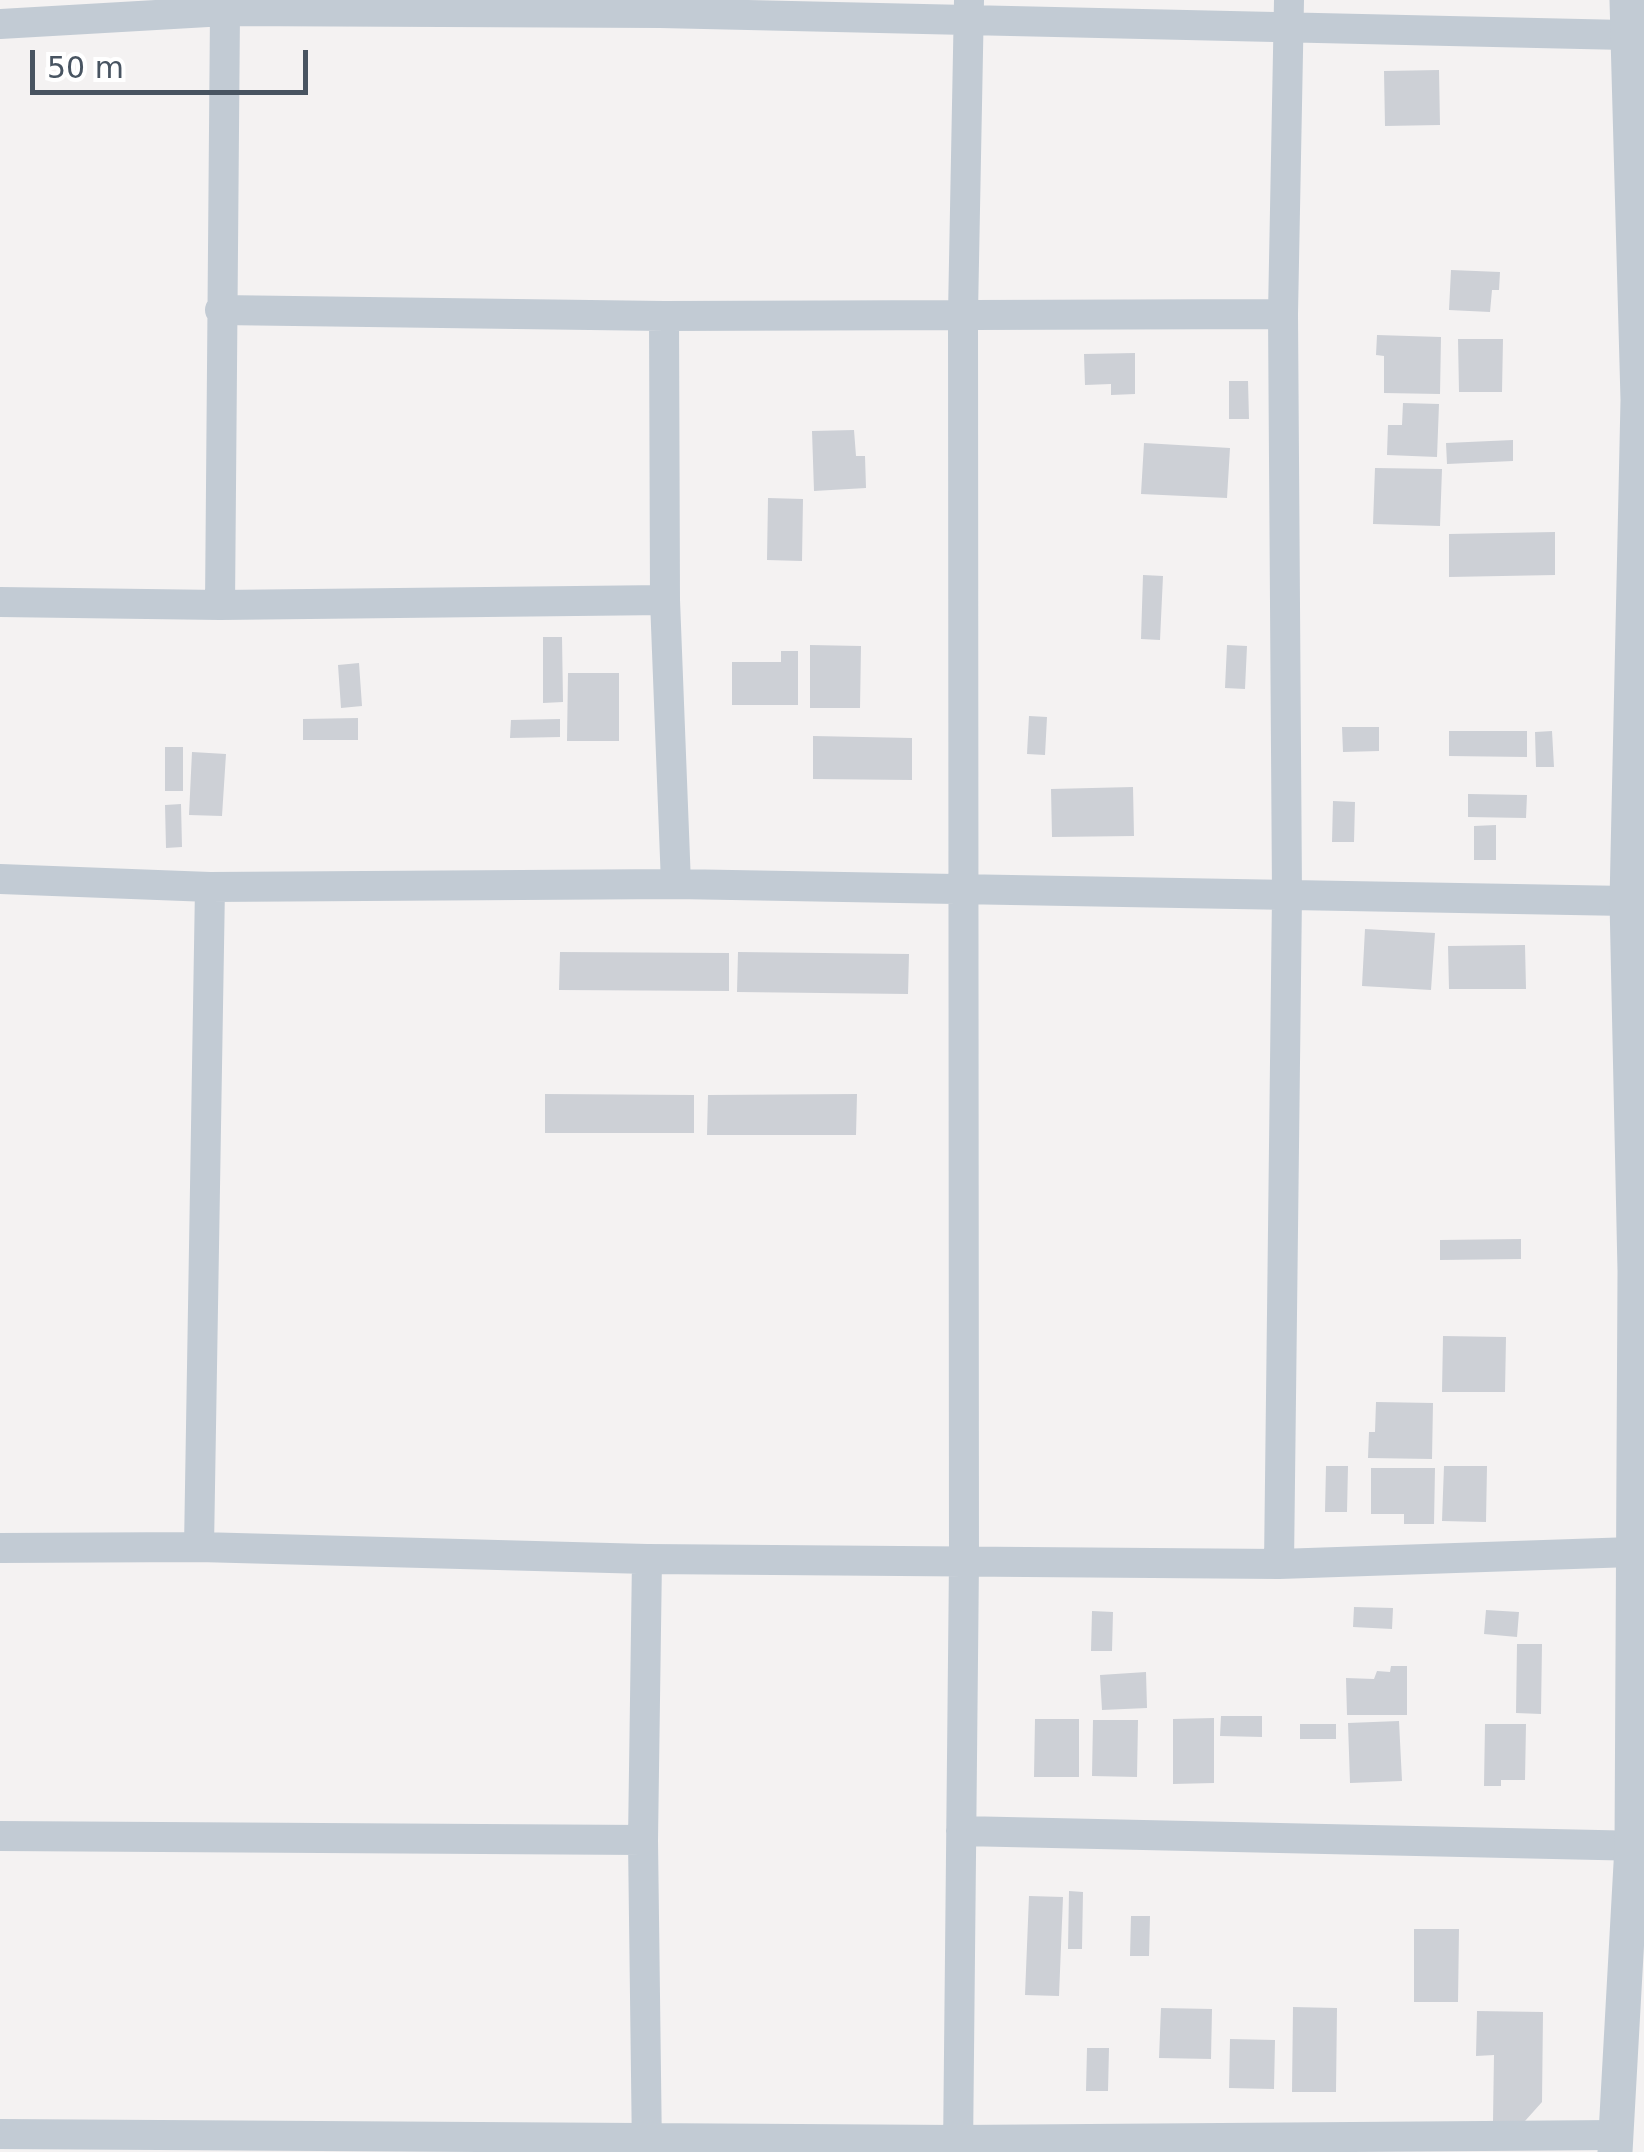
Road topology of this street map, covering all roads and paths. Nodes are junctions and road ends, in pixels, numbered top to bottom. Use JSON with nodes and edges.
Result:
{"nodes":[{"id":1,"x":1627,"y":0,"type":"edge"},
{"id":2,"x":660,"y":6,"type":"edge"},
{"id":3,"x":969,"y":10,"type":"edge"},
{"id":4,"x":226,"y":11,"type":"junction"},
{"id":5,"x":1289,"y":14,"type":"edge"},
{"id":6,"x":0,"y":24,"type":"edge"},
{"id":7,"x":1626,"y":35,"type":"junction"},
{"id":8,"x":220,"y":310,"type":"junction"},
{"id":9,"x":962,"y":314,"type":"junction"},
{"id":10,"x":1283,"y":314,"type":"junction"},
{"id":11,"x":664,"y":316,"type":"junction"},
{"id":12,"x":1641,"y":400,"type":"edge"},
{"id":13,"x":665,"y":600,"type":"junction"},
{"id":14,"x":0,"y":602,"type":"edge"},
{"id":15,"x":220,"y":605,"type":"junction"},
{"id":16,"x":0,"y":879,"type":"edge"},
{"id":17,"x":676,"y":884,"type":"junction"},
{"id":18,"x":210,"y":887,"type":"junction"},
{"id":19,"x":964,"y":891,"type":"junction"},
{"id":20,"x":1287,"y":895,"type":"junction"},
{"id":21,"x":1627,"y":901,"type":"junction"},
{"id":22,"x":1640,"y":1271,"type":"edge"},
{"id":23,"x":0,"y":1548,"type":"edge"},
{"id":24,"x":199,"y":1548,"type":"junction"},
{"id":25,"x":1632,"y":1552,"type":"junction"},
{"id":26,"x":647,"y":1559,"type":"junction"},
{"id":27,"x":964,"y":1560,"type":"junction"},
{"id":28,"x":1279,"y":1564,"type":"junction"},
{"id":29,"x":961,"y":1831,"type":"junction"},
{"id":30,"x":0,"y":1836,"type":"edge"},
{"id":31,"x":643,"y":1840,"type":"junction"},
{"id":32,"x":1638,"y":1846,"type":"edge"},
{"id":33,"x":0,"y":2134,"type":"edge"},
{"id":34,"x":1615,"y":2144,"type":"edge"},
{"id":35,"x":1273,"y":2145,"type":"edge"},
{"id":36,"x":647,"y":2146,"type":"edge"},
{"id":37,"x":958,"y":2146,"type":"edge"}],
"edges":[{"from":1,"to":7,"type":"street"},
{"from":2,"to":3,"type":"street"},
{"from":2,"to":4,"type":"street"},
{"from":3,"to":5,"type":"street"},
{"from":3,"to":9,"type":"street"},
{"from":4,"to":6,"type":"street"},
{"from":4,"to":8,"type":"street"},
{"from":5,"to":7,"type":"street"},
{"from":5,"to":10,"type":"street"},
{"from":7,"to":12,"type":"street"},
{"from":8,"to":11,"type":"street"},
{"from":8,"to":15,"type":"street"},
{"from":9,"to":10,"type":"street"},
{"from":9,"to":11,"type":"street"},
{"from":9,"to":19,"type":"street"},
{"from":10,"to":20,"type":"street"},
{"from":11,"to":13,"type":"street"},
{"from":12,"to":21,"type":"street"},
{"from":13,"to":15,"type":"street"},
{"from":13,"to":17,"type":"street"},
{"from":14,"to":15,"type":"street"},
{"from":16,"to":18,"type":"street"},
{"from":17,"to":18,"type":"street"},
{"from":17,"to":19,"type":"street"},
{"from":18,"to":24,"type":"street"},
{"from":19,"to":20,"type":"street"},
{"from":19,"to":27,"type":"street"},
{"from":20,"to":21,"type":"street"},
{"from":20,"to":28,"type":"street"},
{"from":21,"to":22,"type":"street"},
{"from":22,"to":25,"type":"street"},
{"from":23,"to":24,"type":"street"},
{"from":24,"to":26,"type":"street"},
{"from":25,"to":28,"type":"street"},
{"from":25,"to":32,"type":"street"},
{"from":26,"to":27,"type":"street"},
{"from":26,"to":31,"type":"street"},
{"from":27,"to":28,"type":"street"},
{"from":27,"to":29,"type":"street"},
{"from":29,"to":32,"type":"street"},
{"from":29,"to":37,"type":"street"},
{"from":30,"to":31,"type":"street"},
{"from":31,"to":36,"type":"street"},
{"from":32,"to":34,"type":"street"},
{"from":33,"to":36,"type":"street"},
{"from":34,"to":35,"type":"street"},
{"from":35,"to":37,"type":"street"},
{"from":36,"to":37,"type":"street"}]}
